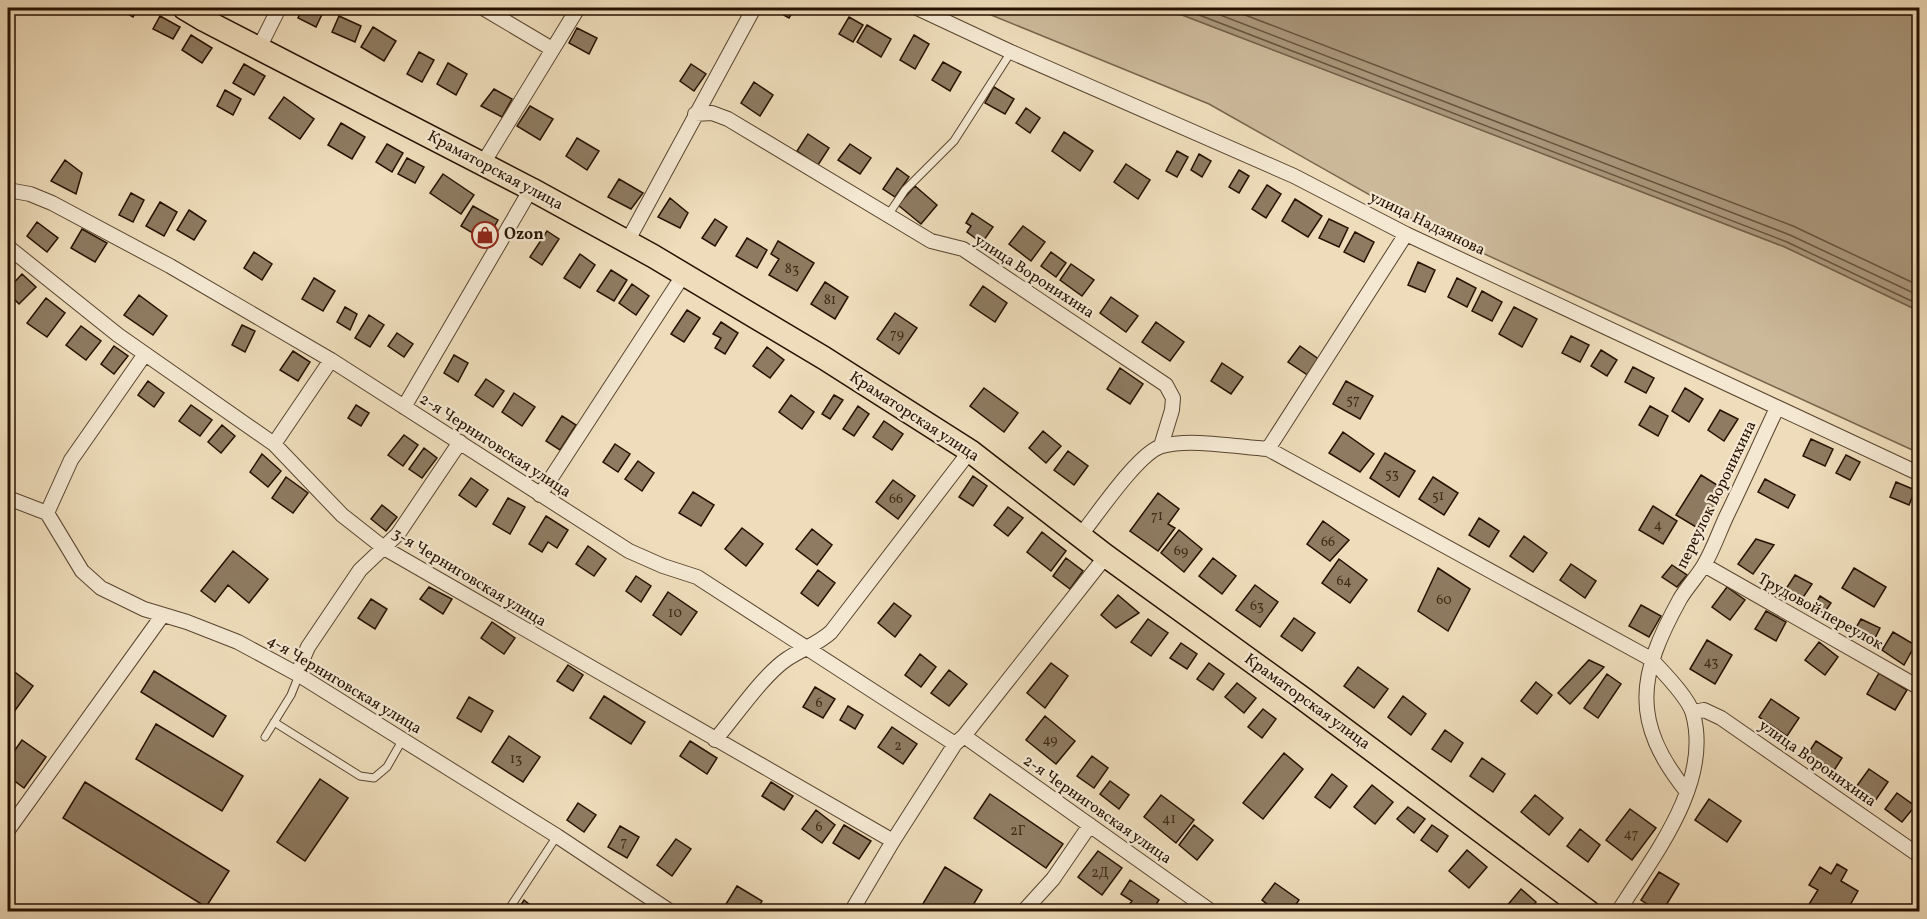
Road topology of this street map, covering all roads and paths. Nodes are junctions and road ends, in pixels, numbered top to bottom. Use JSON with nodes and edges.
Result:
{"nodes":[{"id":1,"x":184,"y":8,"type":"edge"},
{"id":2,"x":279,"y":8,"type":"edge"},
{"id":3,"x":483,"y":8,"type":"edge"},
{"id":4,"x":578,"y":8,"type":"edge"},
{"id":5,"x":754,"y":8,"type":"edge"},
{"id":6,"x":917,"y":8,"type":"edge"},
{"id":7,"x":259,"y":48,"type":"junction"},
{"id":8,"x":552,"y":49,"type":"junction"},
{"id":9,"x":1011,"y":52,"type":"junction"},
{"id":10,"x":695,"y":114,"type":"junction"},
{"id":11,"x":482,"y":165,"type":"junction"},
{"id":12,"x":531,"y":189,"type":"junction"},
{"id":13,"x":8,"y":190,"type":"edge"},
{"id":14,"x":888,"y":215,"type":"junction"},
{"id":15,"x":1406,"y":234,"type":"junction"},
{"id":16,"x":627,"y":242,"type":"junction"},
{"id":17,"x":8,"y":247,"type":"edge"},
{"id":18,"x":684,"y":274,"type":"junction"},
{"id":19,"x":145,"y":354,"type":"junction"},
{"id":20,"x":331,"y":360,"type":"junction"},
{"id":21,"x":405,"y":407,"type":"junction"},
{"id":22,"x":1777,"y":408,"type":"junction"},
{"id":23,"x":460,"y":442,"type":"junction"},
{"id":24,"x":274,"y":444,"type":"junction"},
{"id":25,"x":1161,"y":446,"type":"junction"},
{"id":26,"x":1268,"y":449,"type":"junction"},
{"id":27,"x":970,"y":452,"type":"junction"},
{"id":28,"x":1920,"y":474,"type":"edge"},
{"id":29,"x":540,"y":495,"type":"junction"},
{"id":30,"x":8,"y":498,"type":"edge"},
{"id":31,"x":46,"y":513,"type":"junction"},
{"id":32,"x":1080,"y":536,"type":"junction"},
{"id":33,"x":384,"y":548,"type":"junction"},
{"id":34,"x":1106,"y":556,"type":"junction"},
{"id":35,"x":1704,"y":566,"type":"junction"},
{"id":36,"x":162,"y":616,"type":"junction"},
{"id":37,"x":806,"y":649,"type":"junction"},
{"id":38,"x":1651,"y":659,"type":"junction"},
{"id":39,"x":299,"y":675,"type":"junction"},
{"id":40,"x":1920,"y":688,"type":"edge"},
{"id":41,"x":1693,"y":712,"type":"junction"},
{"id":42,"x":274,"y":722,"type":"junction"},
{"id":43,"x":265,"y":737,"type":"dead end"},
{"id":44,"x":403,"y":739,"type":"junction"},
{"id":45,"x":715,"y":740,"type":"junction"},
{"id":46,"x":960,"y":740,"type":"junction"},
{"id":47,"x":1687,"y":792,"type":"junction"},
{"id":48,"x":1090,"y":825,"type":"junction"},
{"id":49,"x":8,"y":830,"type":"edge"},
{"id":50,"x":557,"y":836,"type":"junction"},
{"id":51,"x":893,"y":841,"type":"junction"},
{"id":52,"x":1920,"y":856,"type":"edge"},
{"id":53,"x":507,"y":912,"type":"edge"},
{"id":54,"x":671,"y":912,"type":"edge"},
{"id":55,"x":851,"y":912,"type":"edge"},
{"id":56,"x":1023,"y":912,"type":"edge"},
{"id":57,"x":1212,"y":912,"type":"edge"},
{"id":58,"x":1589,"y":912,"type":"edge"},
{"id":59,"x":1618,"y":912,"type":"edge"}],
"edges":[{"from":1,"to":7,"type":"main road","name":"Краматорская улица"},
{"from":2,"to":7,"type":"street"},
{"from":3,"to":8,"type":"street"},
{"from":4,"to":8,"type":"street"},
{"from":5,"to":10,"type":"street"},
{"from":6,"to":9,"type":"street","name":"улица Надзянова"},
{"from":7,"to":11,"type":"main road","name":"Краматорская улица"},
{"from":8,"to":11,"type":"street"},
{"from":9,"to":14,"type":"lane"},
{"from":9,"to":15,"type":"street","name":"улица Надзянова"},
{"from":10,"to":14,"type":"street","name":"улица Воронихина"},
{"from":10,"to":16,"type":"street"},
{"from":11,"to":12,"type":"main road","name":"Краматорская улица"},
{"from":12,"to":16,"type":"main road","name":"Краматорская улица"},
{"from":12,"to":21,"type":"street"},
{"from":13,"to":20,"type":"street","name":"2-я Черниговская улица"},
{"from":14,"to":25,"type":"street","name":"улица Воронихина"},
{"from":15,"to":22,"type":"street","name":"улица Надзянова"},
{"from":15,"to":26,"type":"street"},
{"from":16,"to":18,"type":"main road","name":"Краматорская улица"},
{"from":17,"to":19,"type":"street","name":"3-я Черниговская улица"},
{"from":18,"to":27,"type":"main road","name":"Краматорская улица"},
{"from":18,"to":29,"type":"street"},
{"from":19,"to":24,"type":"street","name":"3-я Черниговская улица"},
{"from":19,"to":31,"type":"street"},
{"from":20,"to":21,"type":"street","name":"2-я Черниговская улица"},
{"from":20,"to":24,"type":"street"},
{"from":21,"to":23,"type":"street","name":"2-я Черниговская улица"},
{"from":22,"to":28,"type":"street","name":"улица Надзянова"},
{"from":22,"to":35,"type":"street","name":"переулок Воронихина"},
{"from":23,"to":29,"type":"street","name":"2-я Черниговская улица"},
{"from":23,"to":33,"type":"street"},
{"from":24,"to":33,"type":"street","name":"3-я Черниговская улица"},
{"from":25,"to":26,"type":"street"},
{"from":25,"to":32,"type":"street"},
{"from":26,"to":38,"type":"street"},
{"from":27,"to":32,"type":"main road","name":"Краматорская улица"},
{"from":27,"to":37,"type":"street"},
{"from":29,"to":37,"type":"street","name":"2-я Черниговская улица"},
{"from":30,"to":31,"type":"street"},
{"from":31,"to":36,"type":"street","name":"4-я Черниговская улица"},
{"from":32,"to":34,"type":"main road","name":"Краматорская улица"},
{"from":33,"to":39,"type":"street"},
{"from":33,"to":45,"type":"street","name":"3-я Черниговская улица"},
{"from":34,"to":46,"type":"street"},
{"from":34,"to":58,"type":"main road","name":"Краматорская улица"},
{"from":35,"to":38,"type":"street","name":"переулок Воронихина"},
{"from":35,"to":40,"type":"street","name":"Трудовой переулок"},
{"from":36,"to":39,"type":"street","name":"4-я Черниговская улица"},
{"from":36,"to":49,"type":"street"},
{"from":37,"to":45,"type":"street"},
{"from":37,"to":46,"type":"street","name":"2-я Черниговская улица"},
{"from":38,"to":41,"type":"street"},
{"from":38,"to":47,"type":"street","name":"переулок Воронихина"},
{"from":39,"to":42,"type":"lane"},
{"from":39,"to":44,"type":"street","name":"4-я Черниговская улица"},
{"from":41,"to":47,"type":"street"},
{"from":41,"to":52,"type":"street","name":"улица Воронихина"},
{"from":42,"to":43,"type":"lane"},
{"from":42,"to":44,"type":"lane"},
{"from":44,"to":50,"type":"street","name":"4-я Черниговская улица"},
{"from":45,"to":51,"type":"street","name":"3-я Черниговская улица"},
{"from":46,"to":48,"type":"street","name":"2-я Черниговская улица"},
{"from":46,"to":51,"type":"street"},
{"from":47,"to":59,"type":"street"},
{"from":48,"to":56,"type":"street"},
{"from":48,"to":57,"type":"street","name":"2-я Черниговская улица"},
{"from":50,"to":53,"type":"lane"},
{"from":50,"to":54,"type":"street","name":"4-я Черниговская улица"},
{"from":51,"to":55,"type":"street"}]}
